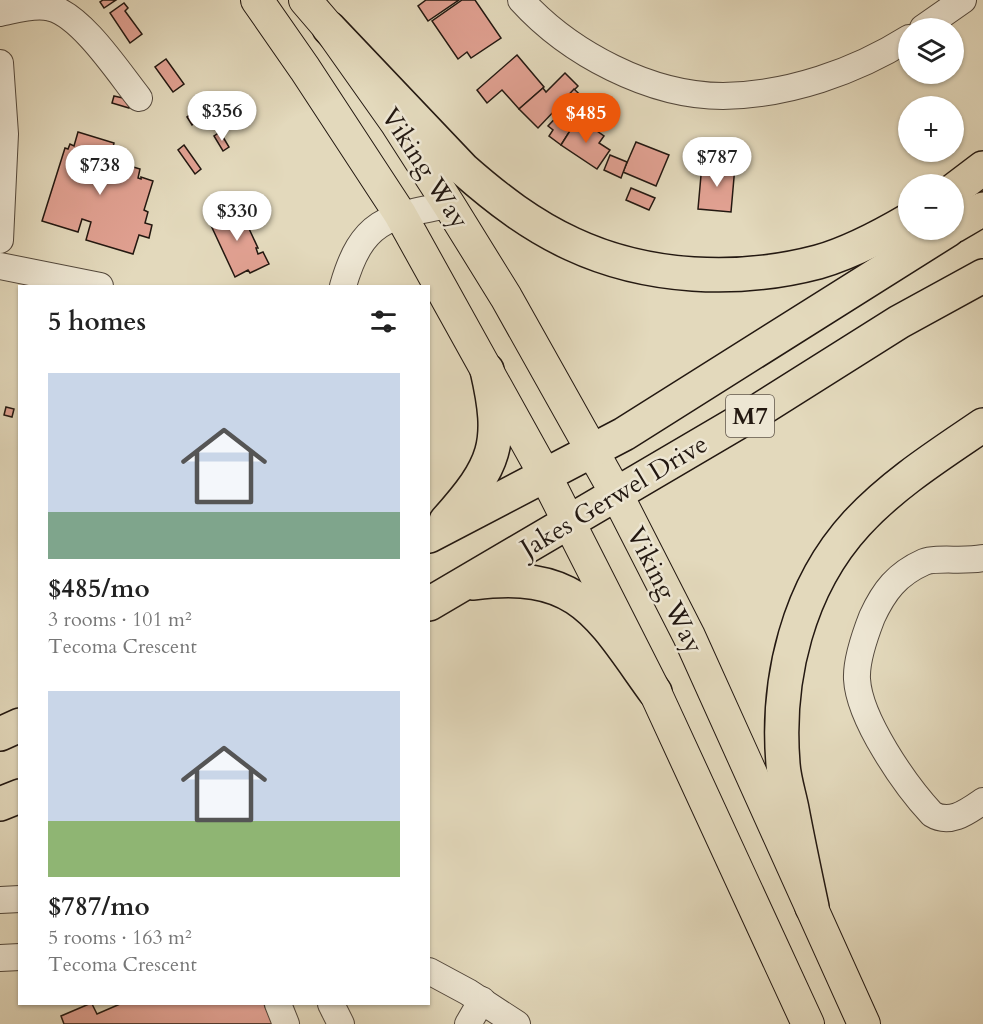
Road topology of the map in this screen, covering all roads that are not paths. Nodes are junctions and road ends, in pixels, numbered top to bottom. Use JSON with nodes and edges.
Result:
{"nodes":[{"id":1,"x":257,"y":0,"type":"edge"},
{"id":2,"x":304,"y":0,"type":"edge"},
{"id":3,"x":521,"y":0,"type":"edge"},
{"id":4,"x":963,"y":0,"type":"edge"},
{"id":5,"x":0,"y":13,"type":"edge"},
{"id":6,"x":937,"y":18,"type":"edge"},
{"id":7,"x":329,"y":28,"type":"junction"},
{"id":8,"x":898,"y":44,"type":"edge"},
{"id":9,"x":0,"y":63,"type":"edge"},
{"id":10,"x":139,"y":98,"type":"dead end"},
{"id":11,"x":983,"y":168,"type":"edge"},
{"id":12,"x":964,"y":182,"type":"edge"},
{"id":13,"x":1,"y":200,"type":"edge"},
{"id":14,"x":449,"y":205,"type":"junction"},
{"id":15,"x":983,"y":208,"type":"edge"},
{"id":16,"x":400,"y":214,"type":"junction"},
{"id":17,"x":964,"y":220,"type":"edge"},
{"id":18,"x":898,"y":226,"type":"edge"},
{"id":19,"x":0,"y":240,"type":"edge"},
{"id":20,"x":932,"y":240,"type":"edge"},
{"id":21,"x":0,"y":266,"type":"edge"},
{"id":22,"x":983,"y":276,"type":"edge"},
{"id":23,"x":95,"y":285,"type":"edge"},
{"id":24,"x":343,"y":285,"type":"edge"},
{"id":25,"x":487,"y":370,"type":"junction"},
{"id":26,"x":983,"y":425,"type":"edge"},
{"id":27,"x":593,"y":452,"type":"junction"},
{"id":28,"x":546,"y":477,"type":"junction"},
{"id":29,"x":617,"y":495,"type":"junction"},
{"id":30,"x":570,"y":523,"type":"junction"},
{"id":31,"x":432,"y":535,"type":"edge"},
{"id":32,"x":983,"y":558,"type":"edge"},
{"id":33,"x":465,"y":584,"type":"junction"},
{"id":34,"x":430,"y":603,"type":"edge"},
{"id":35,"x":655,"y":692,"type":"junction"},
{"id":36,"x":18,"y":726,"type":"edge"},
{"id":37,"x":0,"y":734,"type":"edge"},
{"id":38,"x":18,"y":797,"type":"edge"},
{"id":39,"x":983,"y":801,"type":"edge"},
{"id":40,"x":0,"y":804,"type":"edge"},
{"id":41,"x":18,"y":899,"type":"edge"},
{"id":42,"x":0,"y":900,"type":"edge"},
{"id":43,"x":812,"y":907,"type":"junction"},
{"id":44,"x":18,"y":957,"type":"edge"},
{"id":45,"x":0,"y":958,"type":"edge"},
{"id":46,"x":430,"y":972,"type":"edge"},
{"id":47,"x":482,"y":1000,"type":"junction"},
{"id":48,"x":278,"y":1005,"type":"edge"},
{"id":49,"x":332,"y":1005,"type":"edge"},
{"id":50,"x":286,"y":1024,"type":"edge"},
{"id":51,"x":341,"y":1024,"type":"edge"},
{"id":52,"x":468,"y":1024,"type":"edge"},
{"id":53,"x":517,"y":1024,"type":"edge"},
{"id":54,"x":808,"y":1024,"type":"edge"},
{"id":55,"x":864,"y":1024,"type":"edge"}],
"edges":[{"from":1,"to":16,"type":"main road","name":"Viking Way"},
{"from":2,"to":7,"type":"main road","name":"Viking Way"},
{"from":3,"to":8,"type":"street"},
{"from":4,"to":6,"type":"street"},
{"from":5,"to":10,"type":"street"},
{"from":7,"to":14,"type":"main road","name":"Viking Way"},
{"from":7,"to":18,"type":"highway"},
{"from":9,"to":13,"type":"street"},
{"from":11,"to":12,"type":"highway"},
{"from":13,"to":19,"type":"street"},
{"from":14,"to":16,"type":"street"},
{"from":14,"to":27,"type":"main road","name":"Viking Way"},
{"from":15,"to":17,"type":"highway"},
{"from":16,"to":24,"type":"street"},
{"from":16,"to":25,"type":"main road","name":"Viking Way"},
{"from":20,"to":27,"type":"highway","name":"Jakes Gerwel Drive","number":"M7"},
{"from":21,"to":23,"type":"street"},
{"from":22,"to":29,"type":"highway","name":"Jakes Gerwel Drive","number":"M7"},
{"from":25,"to":28,"type":"main road","name":"Viking Way"},
{"from":25,"to":31,"type":"highway"},
{"from":26,"to":43,"type":"highway"},
{"from":27,"to":28,"type":"highway","name":"Jakes Gerwel Drive","number":"M7"},
{"from":27,"to":29,"type":"main road","name":"Viking Way"},
{"from":28,"to":30,"type":"main road","name":"Viking Way"},
{"from":28,"to":31,"type":"highway","name":"Jakes Gerwel Drive","number":"M7"},
{"from":29,"to":30,"type":"highway","name":"Jakes Gerwel Drive","number":"M7"},
{"from":29,"to":43,"type":"main road","name":"Viking Way"},
{"from":30,"to":33,"type":"highway","name":"Jakes Gerwel Drive","number":"M7"},
{"from":30,"to":35,"type":"main road","name":"Viking Way"},
{"from":32,"to":39,"type":"street"},
{"from":33,"to":34,"type":"highway","name":"Jakes Gerwel Drive","number":"M7"},
{"from":33,"to":35,"type":"highway"},
{"from":35,"to":54,"type":"main road","name":"Viking Way"},
{"from":36,"to":37,"type":"highway"},
{"from":38,"to":40,"type":"highway"},
{"from":41,"to":42,"type":"street"},
{"from":43,"to":55,"type":"main road","name":"Viking Way"},
{"from":44,"to":45,"type":"street"},
{"from":46,"to":47,"type":"street"},
{"from":47,"to":52,"type":"street"},
{"from":47,"to":53,"type":"street"},
{"from":48,"to":50,"type":"street"},
{"from":49,"to":51,"type":"street"}]}
